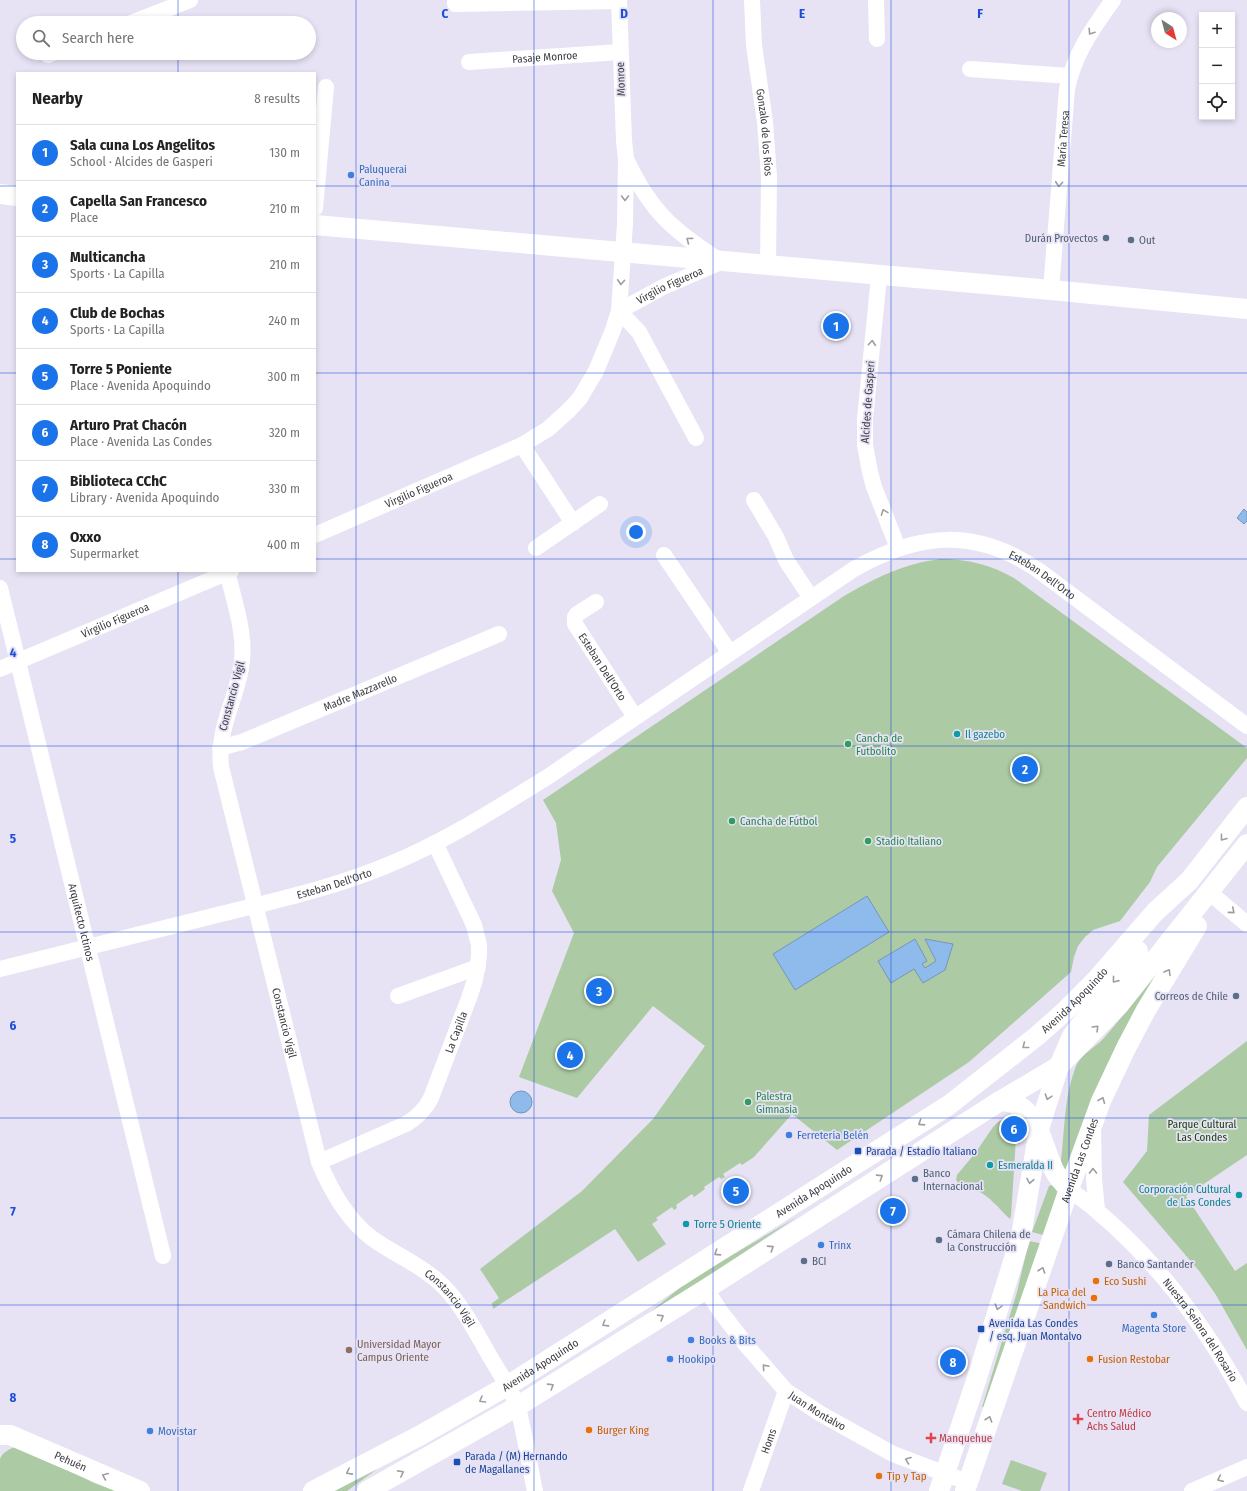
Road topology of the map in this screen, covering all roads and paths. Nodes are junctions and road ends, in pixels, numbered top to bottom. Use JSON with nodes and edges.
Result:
{"nodes":[{"id":1,"x":190,"y":0,"type":"edge"},
{"id":2,"x":455,"y":0,"type":"edge"},
{"id":3,"x":619,"y":0,"type":"edge"},
{"id":4,"x":752,"y":0,"type":"edge"},
{"id":5,"x":876,"y":0,"type":"edge"},
{"id":6,"x":1114,"y":0,"type":"edge"},
{"id":7,"x":172,"y":3,"type":"edge"},
{"id":8,"x":145,"y":16,"type":"edge"},
{"id":9,"x":877,"y":39,"type":"dead end"},
{"id":10,"x":620,"y":52,"type":"junction"},
{"id":11,"x":469,"y":62,"type":"dead end"},
{"id":12,"x":970,"y":69,"type":"dead end"},
{"id":13,"x":1070,"y":76,"type":"junction"},
{"id":14,"x":326,"y":87,"type":"dead end"},
{"id":15,"x":626,"y":159,"type":"junction"},
{"id":16,"x":0,"y":194,"type":"edge"},
{"id":17,"x":16,"y":196,"type":"edge"},
{"id":18,"x":316,"y":197,"type":"edge"},
{"id":19,"x":316,"y":225,"type":"edge"},
{"id":20,"x":623,"y":253,"type":"junction"},
{"id":21,"x":721,"y":262,"type":"junction"},
{"id":22,"x":768,"y":266,"type":"junction"},
{"id":23,"x":879,"y":276,"type":"junction"},
{"id":24,"x":1051,"y":290,"type":"junction"},
{"id":25,"x":1247,"y":309,"type":"edge"},
{"id":26,"x":619,"y":310,"type":"junction"},
{"id":27,"x":696,"y":438,"type":"dead end"},
{"id":28,"x":522,"y":445,"type":"junction"},
{"id":29,"x":754,"y":500,"type":"dead end"},
{"id":30,"x":600,"y":504,"type":"dead end"},
{"id":31,"x":573,"y":523,"type":"junction"},
{"id":32,"x":316,"y":535,"type":"edge"},
{"id":33,"x":536,"y":548,"type":"dead end"},
{"id":34,"x":898,"y":548,"type":"junction"},
{"id":35,"x":664,"y":555,"type":"dead end"},
{"id":36,"x":228,"y":572,"type":"edge"},
{"id":37,"x":0,"y":588,"type":"edge"},
{"id":38,"x":811,"y":598,"type":"junction"},
{"id":39,"x":596,"y":602,"type":"dead end"},
{"id":40,"x":499,"y":634,"type":"dead end"},
{"id":41,"x":730,"y":653,"type":"junction"},
{"id":42,"x":18,"y":662,"type":"junction"},
{"id":43,"x":0,"y":669,"type":"edge"},
{"id":44,"x":635,"y":717,"type":"junction"},
{"id":45,"x":1247,"y":726,"type":"edge"},
{"id":46,"x":220,"y":748,"type":"junction"},
{"id":47,"x":1247,"y":807,"type":"edge"},
{"id":48,"x":435,"y":843,"type":"junction"},
{"id":49,"x":1244,"y":848,"type":"edge"},
{"id":50,"x":1188,"y":881,"type":"junction"},
{"id":51,"x":1216,"y":898,"type":"junction"},
{"id":52,"x":256,"y":905,"type":"junction"},
{"id":53,"x":1247,"y":924,"type":"edge"},
{"id":54,"x":88,"y":947,"type":"junction"},
{"id":55,"x":478,"y":967,"type":"junction"},
{"id":56,"x":0,"y":968,"type":"edge"},
{"id":57,"x":398,"y":996,"type":"dead end"},
{"id":58,"x":1059,"y":1066,"type":"junction"},
{"id":59,"x":1000,"y":1101,"type":"junction"},
{"id":60,"x":1094,"y":1121,"type":"junction"},
{"id":61,"x":1039,"y":1129,"type":"junction"},
{"id":62,"x":319,"y":1162,"type":"junction"},
{"id":63,"x":1069,"y":1189,"type":"junction"},
{"id":64,"x":1097,"y":1210,"type":"junction"},
{"id":65,"x":163,"y":1256,"type":"dead end"},
{"id":66,"x":706,"y":1289,"type":"junction"},
{"id":67,"x":507,"y":1386,"type":"junction"},
{"id":68,"x":786,"y":1391,"type":"junction"},
{"id":69,"x":1247,"y":1403,"type":"edge"},
{"id":70,"x":518,"y":1406,"type":"junction"},
{"id":71,"x":0,"y":1434,"type":"edge"},
{"id":72,"x":1247,"y":1467,"type":"edge"},
{"id":73,"x":942,"y":1482,"type":"edge"},
{"id":74,"x":966,"y":1487,"type":"edge"},
{"id":75,"x":140,"y":1491,"type":"edge"},
{"id":76,"x":313,"y":1491,"type":"edge"},
{"id":77,"x":367,"y":1491,"type":"edge"},
{"id":78,"x":535,"y":1491,"type":"edge"},
{"id":79,"x":751,"y":1491,"type":"edge"},
{"id":80,"x":1192,"y":1491,"type":"edge"}],
"edges":[{"from":1,"to":7,"type":"street"},
{"from":2,"to":3,"type":"street"},
{"from":3,"to":10,"type":"street","name":"Monroe"},
{"from":4,"to":22,"type":"street","name":"Gonzalo de los Ríos"},
{"from":5,"to":9,"type":"street"},
{"from":6,"to":13,"type":"street","name":"María Teresa","one_way":true},
{"from":7,"to":8,"type":"street"},
{"from":10,"to":11,"type":"street","name":"Pasaje Monroe"},
{"from":10,"to":15,"type":"street","name":"Monroe"},
{"from":12,"to":13,"type":"street"},
{"from":13,"to":24,"type":"street","name":"María Teresa","one_way":true},
{"from":14,"to":18,"type":"street"},
{"from":15,"to":20,"type":"street","name":"Monroe","one_way":true},
{"from":21,"to":15,"type":"street","name":"Monroe","one_way":true},
{"from":16,"to":17,"type":"main road"},
{"from":19,"to":20,"type":"main road"},
{"from":20,"to":21,"type":"main road"},
{"from":20,"to":26,"type":"street","name":"Virgilio Figueroa","one_way":true},
{"from":21,"to":22,"type":"main road"},
{"from":21,"to":26,"type":"street","name":"Virgilio Figueroa"},
{"from":22,"to":23,"type":"main road"},
{"from":23,"to":24,"type":"main road"},
{"from":34,"to":23,"type":"street","name":"Alcides de Gasperi","one_way":true},
{"from":24,"to":25,"type":"main road"},
{"from":26,"to":27,"type":"street"},
{"from":26,"to":28,"type":"street","name":"Virgilio Figueroa"},
{"from":28,"to":31,"type":"street"},
{"from":28,"to":32,"type":"street","name":"Virgilio Figueroa"},
{"from":29,"to":38,"type":"street"},
{"from":30,"to":31,"type":"street"},
{"from":31,"to":33,"type":"street"},
{"from":34,"to":38,"type":"street","name":"Esteban Dell'Orto"},
{"from":34,"to":45,"type":"street","name":"Esteban Dell'Orto"},
{"from":35,"to":41,"type":"street"},
{"from":36,"to":42,"type":"street","name":"Virgilio Figueroa"},
{"from":36,"to":46,"type":"street","name":"Constancio Vigil"},
{"from":37,"to":42,"type":"street","name":"Arquitecto Ictinos"},
{"from":38,"to":41,"type":"street","name":"Esteban Dell'Orto"},
{"from":39,"to":44,"type":"street","name":"Esteban Dell'Orto"},
{"from":40,"to":46,"type":"street","name":"Madre Mazzarello"},
{"from":41,"to":44,"type":"street","name":"Esteban Dell'Orto"},
{"from":42,"to":43,"type":"street","name":"Virgilio Figueroa"},
{"from":42,"to":54,"type":"street","name":"Arquitecto Ictinos"},
{"from":44,"to":48,"type":"street","name":"Esteban Dell'Orto"},
{"from":46,"to":52,"type":"street","name":"Constancio Vigil"},
{"from":47,"to":50,"type":"main road","name":"Avenida Apoquindo","one_way":true},
{"from":48,"to":52,"type":"street","name":"Esteban Dell'Orto"},
{"from":48,"to":55,"type":"street","name":"La Capilla"},
{"from":49,"to":51,"type":"main road","name":"Avenida Las Condes"},
{"from":58,"to":49,"type":"main road","name":"Avenida Apoquindo","one_way":true},
{"from":50,"to":58,"type":"main road","one_way":true},
{"from":50,"to":67,"type":"main road","name":"Avenida Apoquindo","one_way":true},
{"from":51,"to":53,"type":"street","one_way":true},
{"from":60,"to":51,"type":"main road","name":"Avenida Las Condes","one_way":true},
{"from":52,"to":54,"type":"street","name":"Esteban Dell'Orto"},
{"from":52,"to":62,"type":"street","name":"Constancio Vigil"},
{"from":54,"to":56,"type":"street","name":"Esteban Dell'Orto"},
{"from":54,"to":65,"type":"street","name":"Arquitecto Ictinos"},
{"from":55,"to":57,"type":"street"},
{"from":55,"to":62,"type":"street","name":"La Capilla"},
{"from":58,"to":59,"type":"main road","name":"Avenida Apoquindo"},
{"from":58,"to":61,"type":"main road","one_way":true},
{"from":59,"to":61,"type":"main road"},
{"from":66,"to":59,"type":"main road","name":"Avenida Apoquindo","one_way":true},
{"from":60,"to":63,"type":"main road","name":"Avenida Las Condes"},
{"from":64,"to":60,"type":"street","one_way":true},
{"from":61,"to":63,"type":"main road"},
{"from":61,"to":73,"type":"main road","one_way":true},
{"from":62,"to":67,"type":"street","name":"Constancio Vigil"},
{"from":63,"to":64,"type":"street","name":"Nuestra Señora del Rosario"},
{"from":74,"to":63,"type":"main road","name":"Avenida Las Condes","one_way":true},
{"from":64,"to":69,"type":"street","name":"Nuestra Señora del Rosario"},
{"from":68,"to":66,"type":"street","name":"Juan Montalvo","one_way":true},
{"from":70,"to":66,"type":"main road","name":"Avenida Apoquindo","one_way":true},
{"from":67,"to":70,"type":"street","name":"Constancio Vigil"},
{"from":67,"to":76,"type":"main road","name":"Avenida Apoquindo","one_way":true},
{"from":73,"to":68,"type":"street","name":"Juan Montalvo","one_way":true},
{"from":68,"to":79,"type":"street","name":"Homs"},
{"from":77,"to":70,"type":"main road","name":"Avenida Apoquindo","one_way":true},
{"from":70,"to":78,"type":"street","name":"Constancio Vigil"},
{"from":75,"to":71,"type":"main road","name":"Pehuén","one_way":true},
{"from":72,"to":80,"type":"street","one_way":true},
{"from":73,"to":74,"type":"street","name":"Juan Montalvo"}]}
